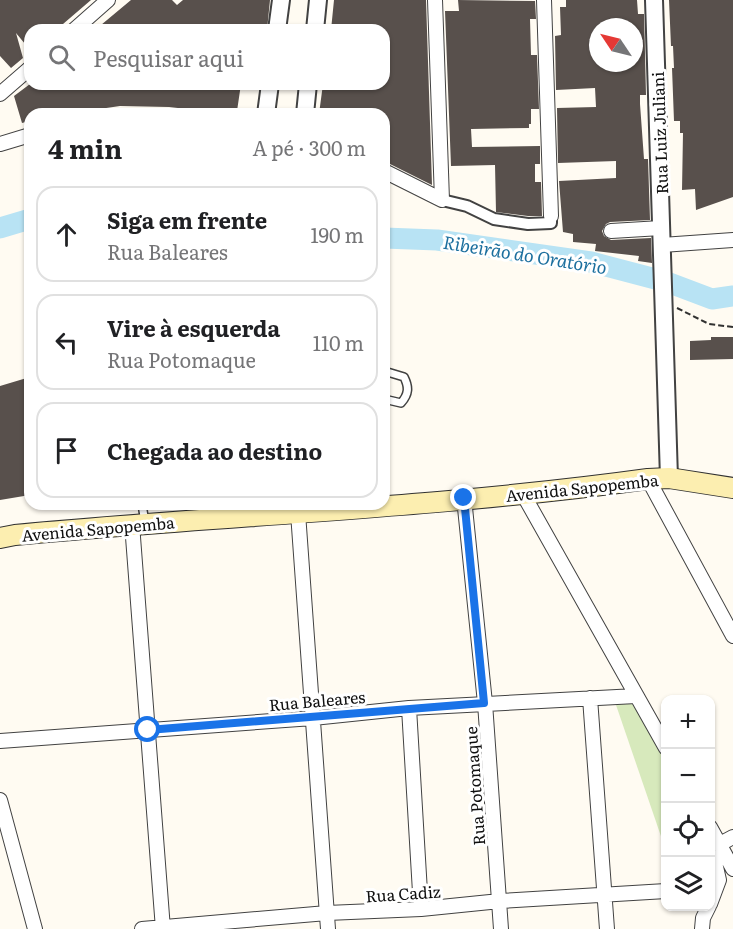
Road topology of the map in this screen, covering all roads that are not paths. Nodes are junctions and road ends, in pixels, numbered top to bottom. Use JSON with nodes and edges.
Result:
{"nodes":[{"id":1,"x":108,"y":0,"type":"edge"},
{"id":2,"x":281,"y":0,"type":"edge"},
{"id":3,"x":318,"y":0,"type":"edge"},
{"id":4,"x":435,"y":0,"type":"edge"},
{"id":5,"x":544,"y":0,"type":"edge"},
{"id":6,"x":654,"y":0,"type":"edge"},
{"id":7,"x":81,"y":24,"type":"edge"},
{"id":8,"x":278,"y":24,"type":"edge"},
{"id":9,"x":316,"y":24,"type":"edge"},
{"id":10,"x":24,"y":73,"type":"edge"},
{"id":11,"x":270,"y":90,"type":"edge"},
{"id":12,"x":307,"y":90,"type":"edge"},
{"id":13,"x":0,"y":94,"type":"edge"},
{"id":14,"x":268,"y":108,"type":"edge"},
{"id":15,"x":306,"y":108,"type":"edge"},
{"id":16,"x":24,"y":137,"type":"edge"},
{"id":17,"x":0,"y":144,"type":"edge"},
{"id":18,"x":390,"y":174,"type":"edge"},
{"id":19,"x":442,"y":200,"type":"junction"},
{"id":20,"x":551,"y":219,"type":"joint"},
{"id":21,"x":611,"y":231,"type":"dead end"},
{"id":22,"x":662,"y":236,"type":"junction"},
{"id":23,"x":733,"y":240,"type":"edge"},
{"id":24,"x":390,"y":373,"type":"edge"},
{"id":25,"x":390,"y":400,"type":"edge"},
{"id":26,"x":669,"y":478,"type":"junction"},
{"id":27,"x":648,"y":479,"type":"junction"},
{"id":28,"x":733,"y":488,"type":"edge"},
{"id":29,"x":523,"y":494,"type":"junction"},
{"id":30,"x":464,"y":498,"type":"junction"},
{"id":31,"x":390,"y":503,"type":"edge"},
{"id":32,"x":251,"y":510,"type":"edge"},
{"id":33,"x":318,"y":510,"type":"edge"},
{"id":34,"x":298,"y":513,"type":"junction"},
{"id":35,"x":140,"y":517,"type":"edge"},
{"id":36,"x":0,"y":538,"type":"edge"},
{"id":37,"x":733,"y":636,"type":"edge"},
{"id":38,"x":636,"y":696,"type":"junction"},
{"id":39,"x":590,"y":698,"type":"junction"},
{"id":40,"x":484,"y":703,"type":"junction"},
{"id":41,"x":409,"y":708,"type":"junction"},
{"id":42,"x":313,"y":718,"type":"junction"},
{"id":43,"x":148,"y":730,"type":"junction"},
{"id":44,"x":661,"y":739,"type":"edge"},
{"id":45,"x":0,"y":741,"type":"edge"},
{"id":46,"x":0,"y":800,"type":"edge"},
{"id":47,"x":715,"y":835,"type":"edge"},
{"id":48,"x":733,"y":837,"type":"edge"},
{"id":49,"x":720,"y":844,"type":"junction"},
{"id":50,"x":714,"y":857,"type":"edge"},
{"id":51,"x":733,"y":869,"type":"edge"},
{"id":52,"x":715,"y":870,"type":"edge"},
{"id":53,"x":715,"y":889,"type":"edge"},
{"id":54,"x":661,"y":891,"type":"edge"},
{"id":55,"x":604,"y":894,"type":"junction"},
{"id":56,"x":500,"y":901,"type":"junction"},
{"id":57,"x":421,"y":909,"type":"junction"},
{"id":58,"x":707,"y":911,"type":"edge"},
{"id":59,"x":327,"y":914,"type":"junction"},
{"id":60,"x":162,"y":928,"type":"edge"},
{"id":61,"x":35,"y":929,"type":"edge"},
{"id":62,"x":142,"y":929,"type":"edge"},
{"id":63,"x":328,"y":929,"type":"edge"},
{"id":64,"x":501,"y":929,"type":"edge"},
{"id":65,"x":607,"y":929,"type":"edge"},
{"id":66,"x":702,"y":929,"type":"edge"}],
"edges":[{"from":1,"to":7,"type":"street"},
{"from":2,"to":8,"type":"street"},
{"from":3,"to":9,"type":"street"},
{"from":4,"to":19,"type":"street"},
{"from":5,"to":20,"type":"street"},
{"from":6,"to":22,"type":"street","name":"Rua Luiz Juliani"},
{"from":10,"to":13,"type":"street"},
{"from":11,"to":14,"type":"street"},
{"from":12,"to":15,"type":"street"},
{"from":16,"to":17,"type":"street"},
{"from":18,"to":19,"type":"street"},
{"from":19,"to":20,"type":"street"},
{"from":21,"to":22,"type":"street"},
{"from":22,"to":23,"type":"street"},
{"from":22,"to":26,"type":"street","name":"Rua Luiz Juliani"},
{"from":24,"to":25,"type":"lane"},
{"from":26,"to":27,"type":"main road","name":"Avenida Sapopemba"},
{"from":26,"to":28,"type":"main road","name":"Avenida Sapopemba"},
{"from":27,"to":29,"type":"main road","name":"Avenida Sapopemba"},
{"from":27,"to":37,"type":"street"},
{"from":29,"to":30,"type":"main road","name":"Avenida Sapopemba"},
{"from":29,"to":38,"type":"street"},
{"from":30,"to":31,"type":"main road","name":"Avenida Sapopemba"},
{"from":30,"to":40,"type":"street","name":"Rua Potomaque"},
{"from":32,"to":34,"type":"main road","name":"Avenida Sapopemba"},
{"from":32,"to":35,"type":"main road","name":"Avenida Sapopemba"},
{"from":33,"to":34,"type":"main road","name":"Avenida Sapopemba"},
{"from":34,"to":42,"type":"street"},
{"from":35,"to":36,"type":"main road","name":"Avenida Sapopemba"},
{"from":35,"to":43,"type":"street"},
{"from":38,"to":39,"type":"street","name":"Rua Baleares"},
{"from":38,"to":44,"type":"street"},
{"from":39,"to":40,"type":"street","name":"Rua Baleares"},
{"from":39,"to":55,"type":"street"},
{"from":40,"to":41,"type":"street","name":"Rua Baleares"},
{"from":40,"to":56,"type":"street","name":"Rua Potomaque"},
{"from":41,"to":42,"type":"street","name":"Rua Baleares"},
{"from":41,"to":57,"type":"street"},
{"from":42,"to":43,"type":"street","name":"Rua Baleares"},
{"from":42,"to":59,"type":"street"},
{"from":43,"to":45,"type":"street","name":"Rua Baleares"},
{"from":43,"to":60,"type":"street"},
{"from":46,"to":61,"type":"street"},
{"from":47,"to":49,"type":"street"},
{"from":48,"to":49,"type":"street"},
{"from":49,"to":50,"type":"street"},
{"from":49,"to":51,"type":"street"},
{"from":52,"to":53,"type":"street"},
{"from":54,"to":55,"type":"street","name":"Rua Cadiz"},
{"from":55,"to":56,"type":"street","name":"Rua Cadiz"},
{"from":55,"to":65,"type":"street"},
{"from":56,"to":57,"type":"street","name":"Rua Cadiz"},
{"from":56,"to":64,"type":"street","name":"Rua Potomaque"},
{"from":57,"to":59,"type":"street","name":"Rua Cadiz"},
{"from":58,"to":66,"type":"street"},
{"from":59,"to":60,"type":"street","name":"Rua Cadiz"},
{"from":59,"to":63,"type":"street"},
{"from":60,"to":62,"type":"street","name":"Rua Cadiz"}]}
